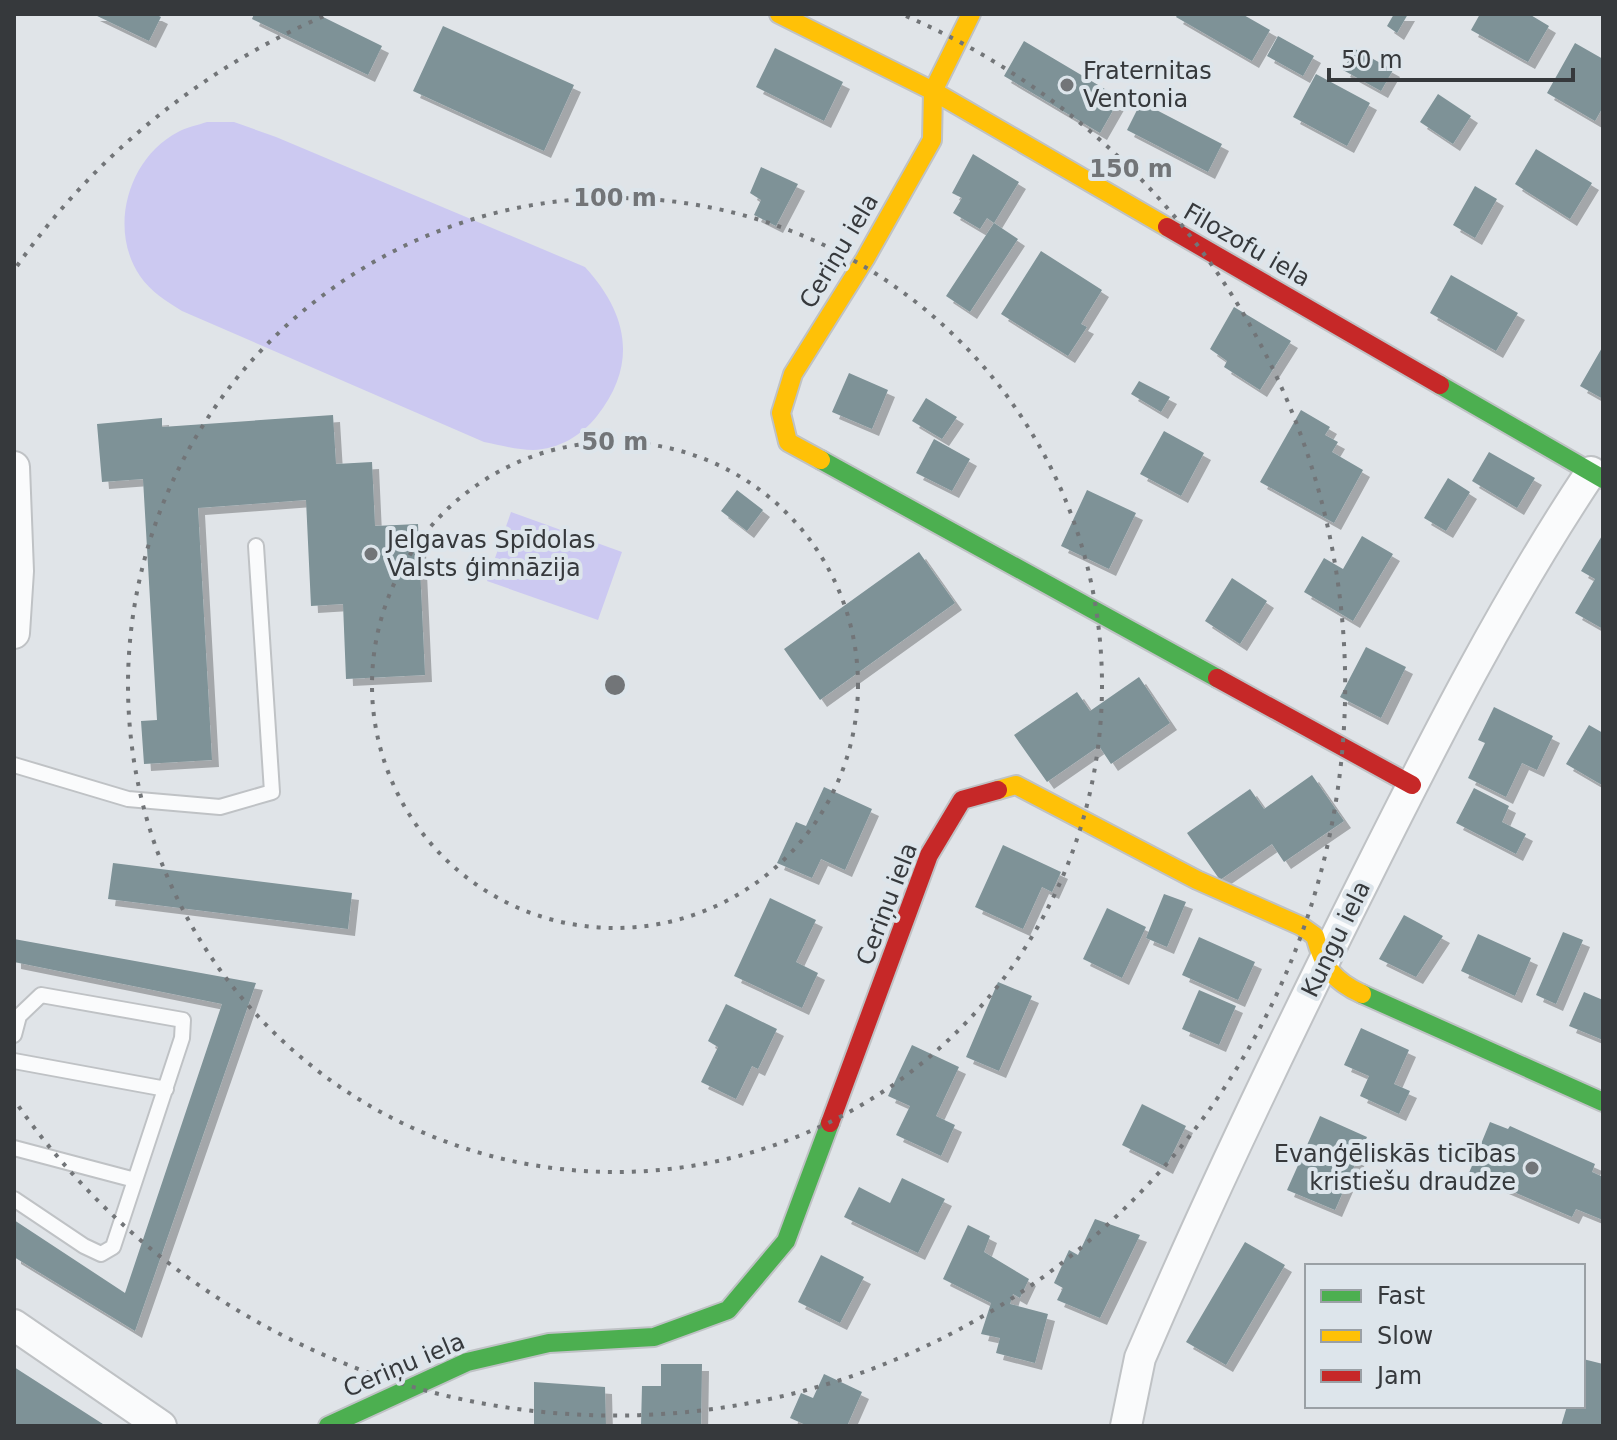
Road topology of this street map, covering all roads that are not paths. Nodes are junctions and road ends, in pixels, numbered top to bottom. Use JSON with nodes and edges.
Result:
{"nodes":[{"id":1,"x":779,"y":14,"type":"edge"},
{"id":2,"x":971,"y":14,"type":"edge"},
{"id":3,"x":933,"y":91,"type":"junction"},
{"id":4,"x":14,"y":467,"type":"edge"},
{"id":5,"x":1597,"y":476,"type":"edge"},
{"id":6,"x":256,"y":546,"type":"dead end"},
{"id":7,"x":14,"y":633,"type":"edge"},
{"id":8,"x":14,"y":765,"type":"edge"},
{"id":9,"x":1412,"y":785,"type":"junction"},
{"id":10,"x":1322,"y":964,"type":"junction"},
{"id":11,"x":14,"y":1035,"type":"edge"},
{"id":12,"x":14,"y":1061,"type":"edge"},
{"id":13,"x":166,"y":1089,"type":"junction"},
{"id":14,"x":1603,"y":1102,"type":"edge"},
{"id":15,"x":14,"y":1148,"type":"edge"},
{"id":16,"x":135,"y":1180,"type":"junction"},
{"id":17,"x":14,"y":1199,"type":"edge"},
{"id":18,"x":14,"y":1325,"type":"edge"},
{"id":19,"x":161,"y":1426,"type":"edge"},
{"id":20,"x":328,"y":1426,"type":"edge"},
{"id":21,"x":1126,"y":1426,"type":"edge"}],
"edges":[{"from":1,"to":3,"type":"street","name":"Filozofu iela"},
{"from":2,"to":3,"type":"street"},
{"from":3,"to":5,"type":"street","name":"Filozofu iela"},
{"from":3,"to":9,"type":"street","name":"Ceriņu iela"},
{"from":4,"to":7,"type":"street"},
{"from":5,"to":9,"type":"street","name":"Kungu iela"},
{"from":6,"to":8,"type":"lane"},
{"from":9,"to":10,"type":"street","name":"Kungu iela"},
{"from":10,"to":14,"type":"street","name":"Ceriņu iela"},
{"from":10,"to":20,"type":"street","name":"Ceriņu iela"},
{"from":10,"to":21,"type":"street","name":"Kungu iela"},
{"from":11,"to":13,"type":"lane"},
{"from":12,"to":13,"type":"lane"},
{"from":13,"to":16,"type":"lane"},
{"from":15,"to":16,"type":"lane"},
{"from":16,"to":17,"type":"lane"},
{"from":18,"to":19,"type":"street"}]}
